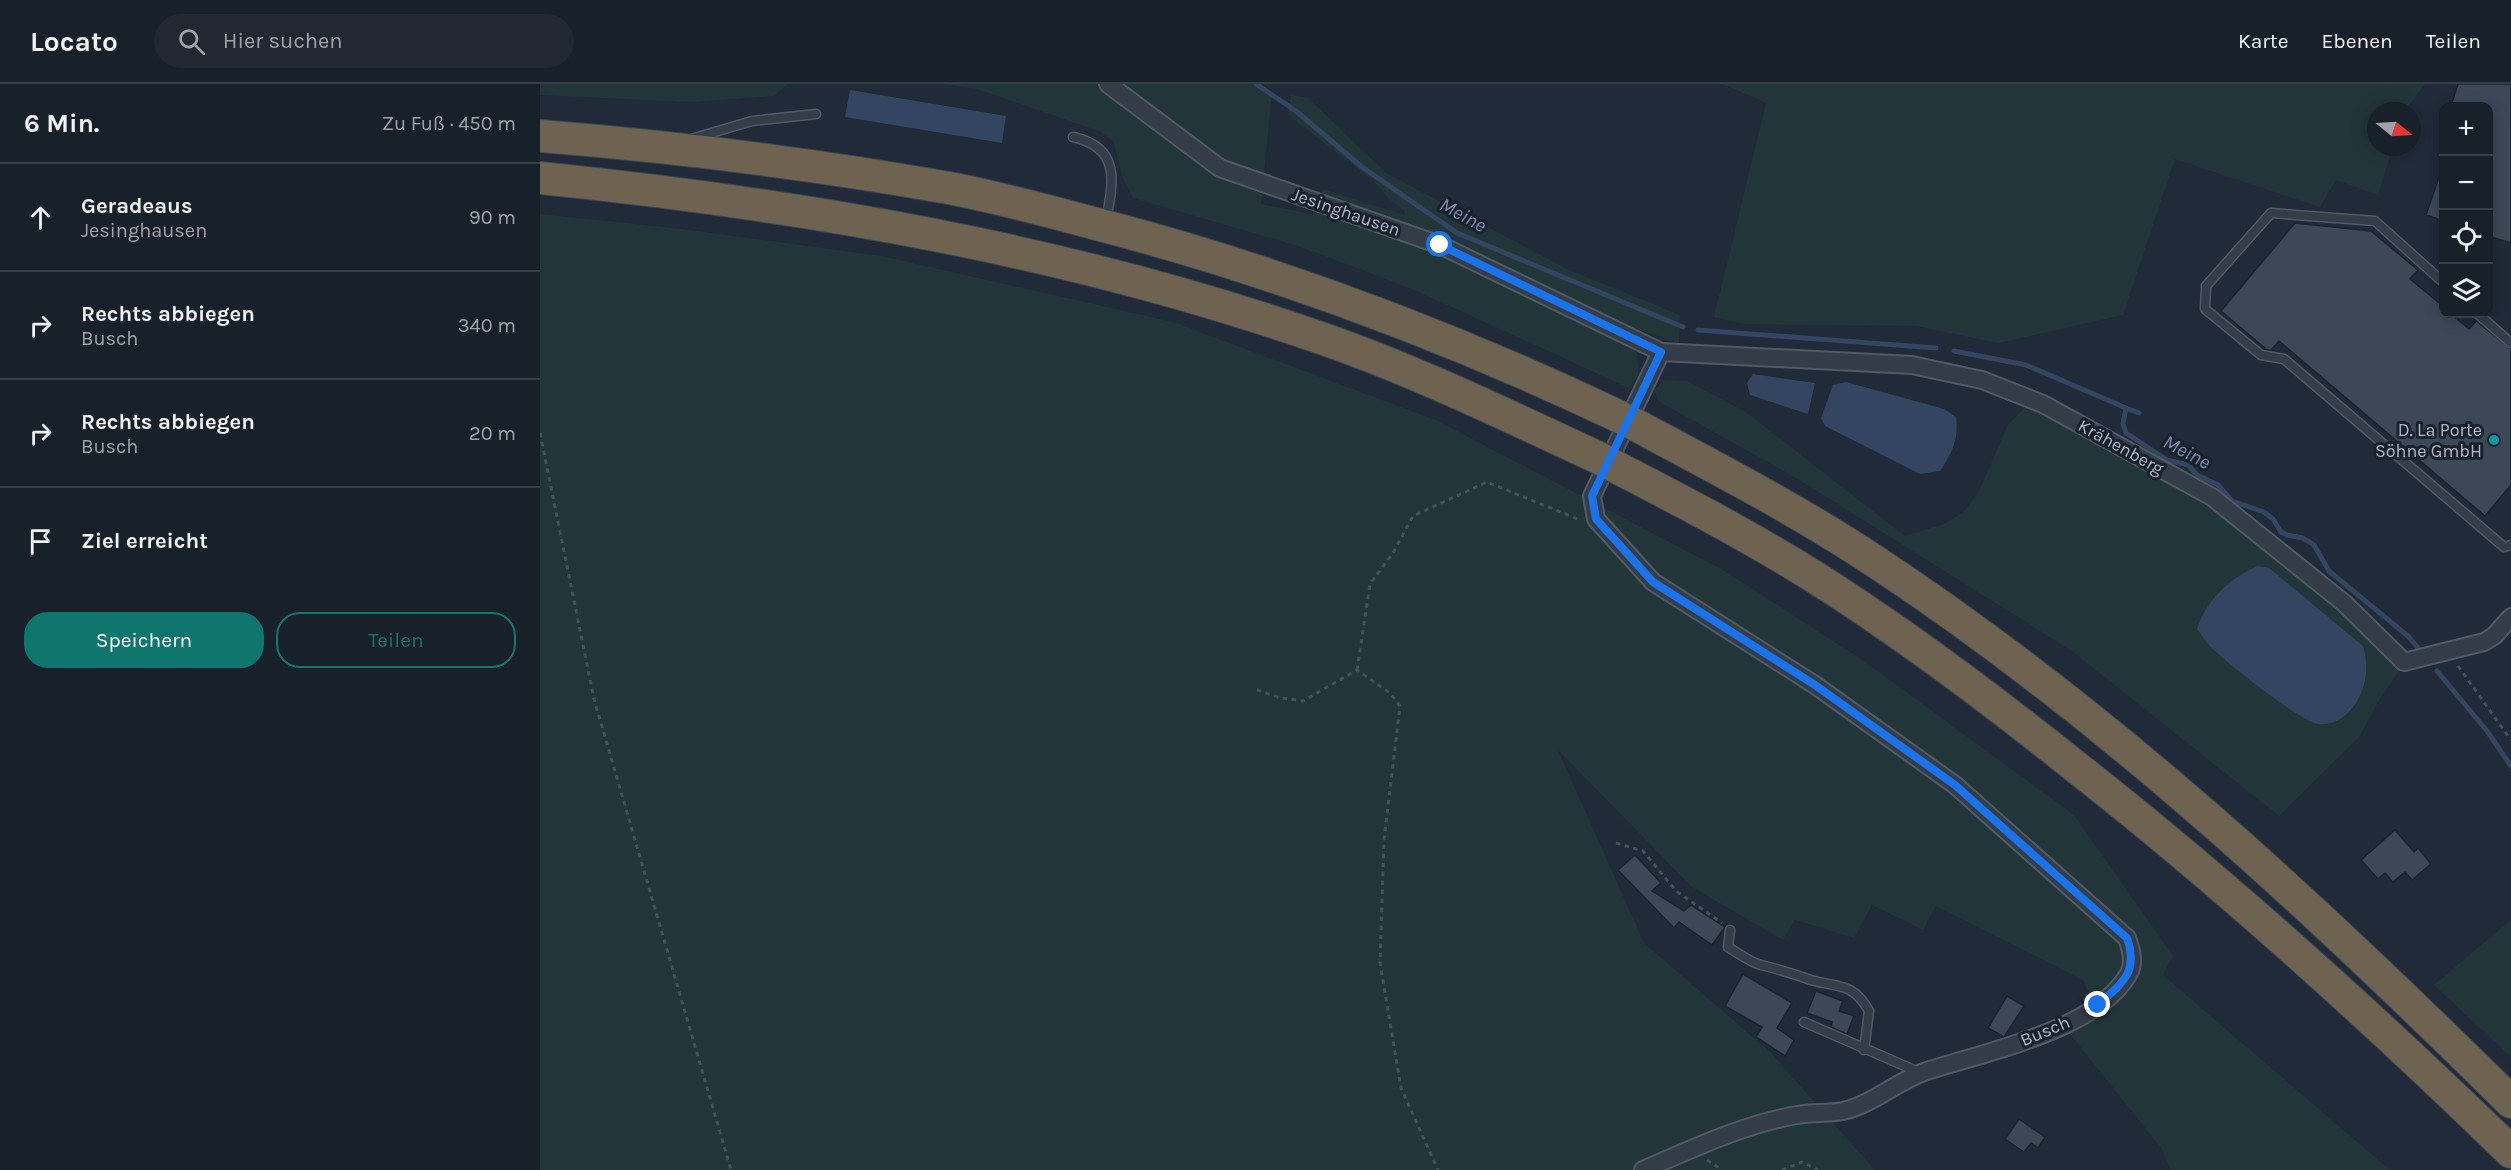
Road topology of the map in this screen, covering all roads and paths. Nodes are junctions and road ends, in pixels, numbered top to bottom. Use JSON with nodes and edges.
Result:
{"nodes":[{"id":1,"x":1108,"y":84,"type":"edge"},
{"id":2,"x":816,"y":114,"type":"dead end"},
{"id":3,"x":540,"y":118,"type":"edge"},
{"id":4,"x":540,"y":136,"type":"edge"},
{"id":5,"x":1073,"y":137,"type":"dead end"},
{"id":6,"x":589,"y":140,"type":"junction"},
{"id":7,"x":663,"y":148,"type":"junction"},
{"id":8,"x":545,"y":179,"type":"edge"},
{"id":9,"x":1105,"y":226,"type":"junction"},
{"id":10,"x":2439,"y":279,"type":"edge"},
{"id":11,"x":2483,"y":318,"type":"edge"},
{"id":12,"x":2511,"y":343,"type":"edge"},
{"id":13,"x":1661,"y":352,"type":"junction"},
{"id":14,"x":540,"y":433,"type":"edge"},
{"id":15,"x":1606,"y":531,"type":"junction"},
{"id":16,"x":2511,"y":544,"type":"edge"},
{"id":17,"x":2511,"y":617,"type":"edge"},
{"id":18,"x":2448,"y":652,"type":"junction"},
{"id":19,"x":1357,"y":670,"type":"junction"},
{"id":20,"x":1257,"y":690,"type":"dead end"},
{"id":21,"x":2511,"y":740,"type":"edge"},
{"id":22,"x":1616,"y":843,"type":"dead end"},
{"id":23,"x":1731,"y":930,"type":"joint"},
{"id":24,"x":1804,"y":1022,"type":"dead end"},
{"id":25,"x":1864,"y":1050,"type":"junction"},
{"id":26,"x":1922,"y":1073,"type":"junction"},
{"id":27,"x":2511,"y":1102,"type":"edge"},
{"id":28,"x":2511,"y":1152,"type":"edge"},
{"id":29,"x":731,"y":1170,"type":"edge"},
{"id":30,"x":1437,"y":1170,"type":"edge"},
{"id":31,"x":1643,"y":1170,"type":"edge"},
{"id":32,"x":1782,"y":1170,"type":"edge"},
{"id":33,"x":1818,"y":1170,"type":"edge"}],
"edges":[{"from":1,"to":13,"type":"street","name":"Jesinghausen"},
{"from":2,"to":7,"type":"lane"},
{"from":3,"to":6,"type":"highway"},
{"from":4,"to":6,"type":"highway"},
{"from":5,"to":9,"type":"lane"},
{"from":6,"to":7,"type":"highway"},
{"from":7,"to":9,"type":"highway"},
{"from":8,"to":28,"type":"highway"},
{"from":9,"to":27,"type":"highway"},
{"from":10,"to":16,"type":"lane"},
{"from":11,"to":12,"type":"lane"},
{"from":13,"to":15,"type":"street","name":"Busch"},
{"from":13,"to":18,"type":"street","name":"Krähenberg"},
{"from":14,"to":29,"type":"path"},
{"from":15,"to":19,"type":"path"},
{"from":15,"to":26,"type":"street","name":"Busch"},
{"from":17,"to":18,"type":"street","name":"Krähenberg"},
{"from":18,"to":21,"type":"path"},
{"from":19,"to":20,"type":"path"},
{"from":19,"to":30,"type":"path"},
{"from":22,"to":23,"type":"path"},
{"from":23,"to":25,"type":"lane"},
{"from":24,"to":25,"type":"lane"},
{"from":25,"to":26,"type":"lane"},
{"from":26,"to":31,"type":"street","name":"Busch"},
{"from":32,"to":33,"type":"path"}]}
